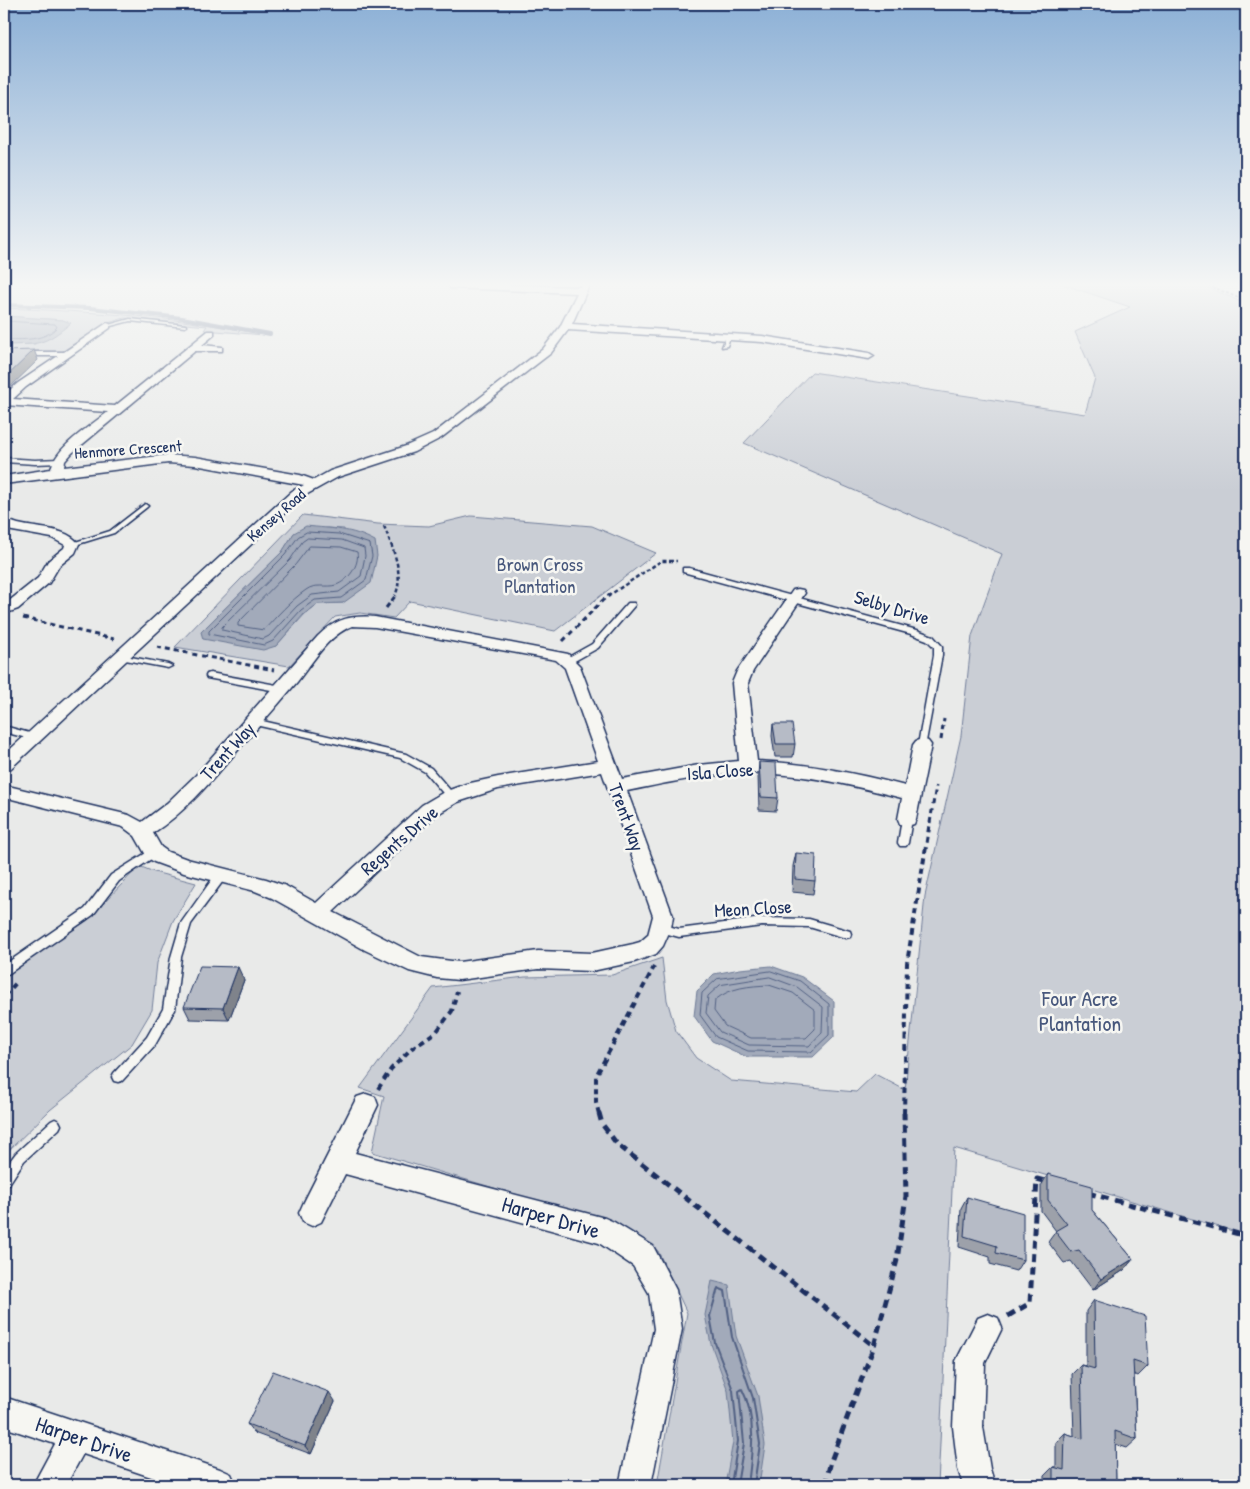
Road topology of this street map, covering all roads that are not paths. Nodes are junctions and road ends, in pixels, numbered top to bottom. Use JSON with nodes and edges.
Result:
{"nodes":[{"id":1,"x":188,"y":352,"type":"edge"},
{"id":2,"x":545,"y":352,"type":"edge"},
{"id":3,"x":847,"y":352,"type":"edge"},
{"id":4,"x":65,"y":354,"type":"joint"},
{"id":5,"x":4,"y":356,"type":"edge"},
{"id":6,"x":869,"y":356,"type":"dead end"},
{"id":7,"x":4,"y":402,"type":"edge"},
{"id":8,"x":115,"y":409,"type":"junction"},
{"id":9,"x":4,"y":460,"type":"edge"},
{"id":10,"x":58,"y":466,"type":"junction"},
{"id":11,"x":4,"y":480,"type":"edge"},
{"id":12,"x":313,"y":484,"type":"junction"},
{"id":13,"x":145,"y":506,"type":"dead end"},
{"id":14,"x":4,"y":523,"type":"edge"},
{"id":15,"x":72,"y":544,"type":"junction"},
{"id":16,"x":686,"y":570,"type":"dead end"},
{"id":17,"x":796,"y":596,"type":"junction"},
{"id":18,"x":631,"y":605,"type":"dead end"},
{"id":19,"x":4,"y":610,"type":"edge"},
{"id":20,"x":120,"y":657,"type":"junction"},
{"id":21,"x":568,"y":661,"type":"junction"},
{"id":22,"x":168,"y":666,"type":"dead end"},
{"id":23,"x":210,"y":676,"type":"dead end"},
{"id":24,"x":282,"y":689,"type":"junction"},
{"id":25,"x":254,"y":722,"type":"junction"},
{"id":26,"x":4,"y":730,"type":"edge"},
{"id":27,"x":34,"y":737,"type":"junction"},
{"id":28,"x":922,"y":745,"type":"joint"},
{"id":29,"x":4,"y":765,"type":"edge"},
{"id":30,"x":608,"y":765,"type":"junction"},
{"id":31,"x":749,"y":767,"type":"junction"},
{"id":32,"x":617,"y":786,"type":"junction"},
{"id":33,"x":4,"y":791,"type":"edge"},
{"id":34,"x":911,"y":794,"type":"junction"},
{"id":35,"x":451,"y":798,"type":"junction"},
{"id":36,"x":907,"y":818,"type":"joint"},
{"id":37,"x":142,"y":831,"type":"junction"},
{"id":38,"x":903,"y":843,"type":"dead end"},
{"id":39,"x":154,"y":852,"type":"junction"},
{"id":40,"x":222,"y":874,"type":"junction"},
{"id":41,"x":319,"y":912,"type":"junction"},
{"id":42,"x":661,"y":928,"type":"junction"},
{"id":43,"x":846,"y":934,"type":"dead end"},
{"id":44,"x":4,"y":972,"type":"edge"},
{"id":45,"x":118,"y":1077,"type":"dead end"},
{"id":46,"x":366,"y":1105,"type":"road end"},
{"id":47,"x":55,"y":1125,"type":"dead end"},
{"id":48,"x":340,"y":1161,"type":"junction"},
{"id":49,"x":4,"y":1180,"type":"edge"},
{"id":50,"x":312,"y":1213,"type":"dead end"},
{"id":51,"x":988,"y":1328,"type":"road end"},
{"id":52,"x":4,"y":1412,"type":"edge"},
{"id":53,"x":76,"y":1437,"type":"junction"},
{"id":54,"x":49,"y":1485,"type":"edge"},
{"id":55,"x":220,"y":1485,"type":"edge"},
{"id":56,"x":635,"y":1485,"type":"edge"},
{"id":57,"x":979,"y":1485,"type":"edge"}],
"edges":[{"from":1,"to":8,"type":"street"},
{"from":2,"to":12,"type":"street","name":"Kensey Road"},
{"from":3,"to":6,"type":"street"},
{"from":4,"to":5,"type":"lane"},
{"from":4,"to":7,"type":"street"},
{"from":7,"to":8,"type":"street"},
{"from":8,"to":10,"type":"street"},
{"from":9,"to":10,"type":"lane"},
{"from":10,"to":11,"type":"street","name":"Henmore Crescent"},
{"from":10,"to":12,"type":"street","name":"Henmore Crescent"},
{"from":12,"to":20,"type":"street","name":"Kensey Road"},
{"from":13,"to":15,"type":"lane"},
{"from":14,"to":15,"type":"street"},
{"from":15,"to":19,"type":"street"},
{"from":16,"to":17,"type":"lane","name":"Selby Drive"},
{"from":17,"to":28,"type":"lane","name":"Selby Drive"},
{"from":17,"to":31,"type":"street"},
{"from":18,"to":21,"type":"lane"},
{"from":20,"to":22,"type":"lane"},
{"from":20,"to":27,"type":"street","name":"Kensey Road"},
{"from":21,"to":24,"type":"street","name":"Trent Way"},
{"from":21,"to":30,"type":"street","name":"Trent Way"},
{"from":23,"to":24,"type":"lane"},
{"from":24,"to":25,"type":"street","name":"Trent Way"},
{"from":25,"to":35,"type":"lane"},
{"from":25,"to":37,"type":"street","name":"Trent Way"},
{"from":26,"to":27,"type":"lane"},
{"from":27,"to":29,"type":"street","name":"Kensey Road"},
{"from":28,"to":34,"type":"street"},
{"from":30,"to":32,"type":"street","name":"Trent Way"},
{"from":30,"to":35,"type":"street","name":"Regents Drive"},
{"from":31,"to":32,"type":"street","name":"Isla Close"},
{"from":31,"to":34,"type":"street","name":"Isla Close"},
{"from":32,"to":42,"type":"street","name":"Trent Way"},
{"from":33,"to":37,"type":"street"},
{"from":34,"to":36,"type":"street"},
{"from":35,"to":41,"type":"street","name":"Regents Drive"},
{"from":36,"to":38,"type":"lane"},
{"from":37,"to":39,"type":"street"},
{"from":39,"to":40,"type":"street"},
{"from":39,"to":44,"type":"lane"},
{"from":40,"to":41,"type":"street"},
{"from":40,"to":45,"type":"lane"},
{"from":41,"to":42,"type":"street"},
{"from":42,"to":43,"type":"lane","name":"Meon Close"},
{"from":46,"to":48,"type":"street"},
{"from":47,"to":49,"type":"lane"},
{"from":48,"to":50,"type":"street"},
{"from":48,"to":56,"type":"street","name":"Harper Drive"},
{"from":51,"to":57,"type":"street"},
{"from":52,"to":53,"type":"street","name":"Harper Drive"},
{"from":53,"to":54,"type":"street"},
{"from":53,"to":55,"type":"street","name":"Harper Drive"}]}
